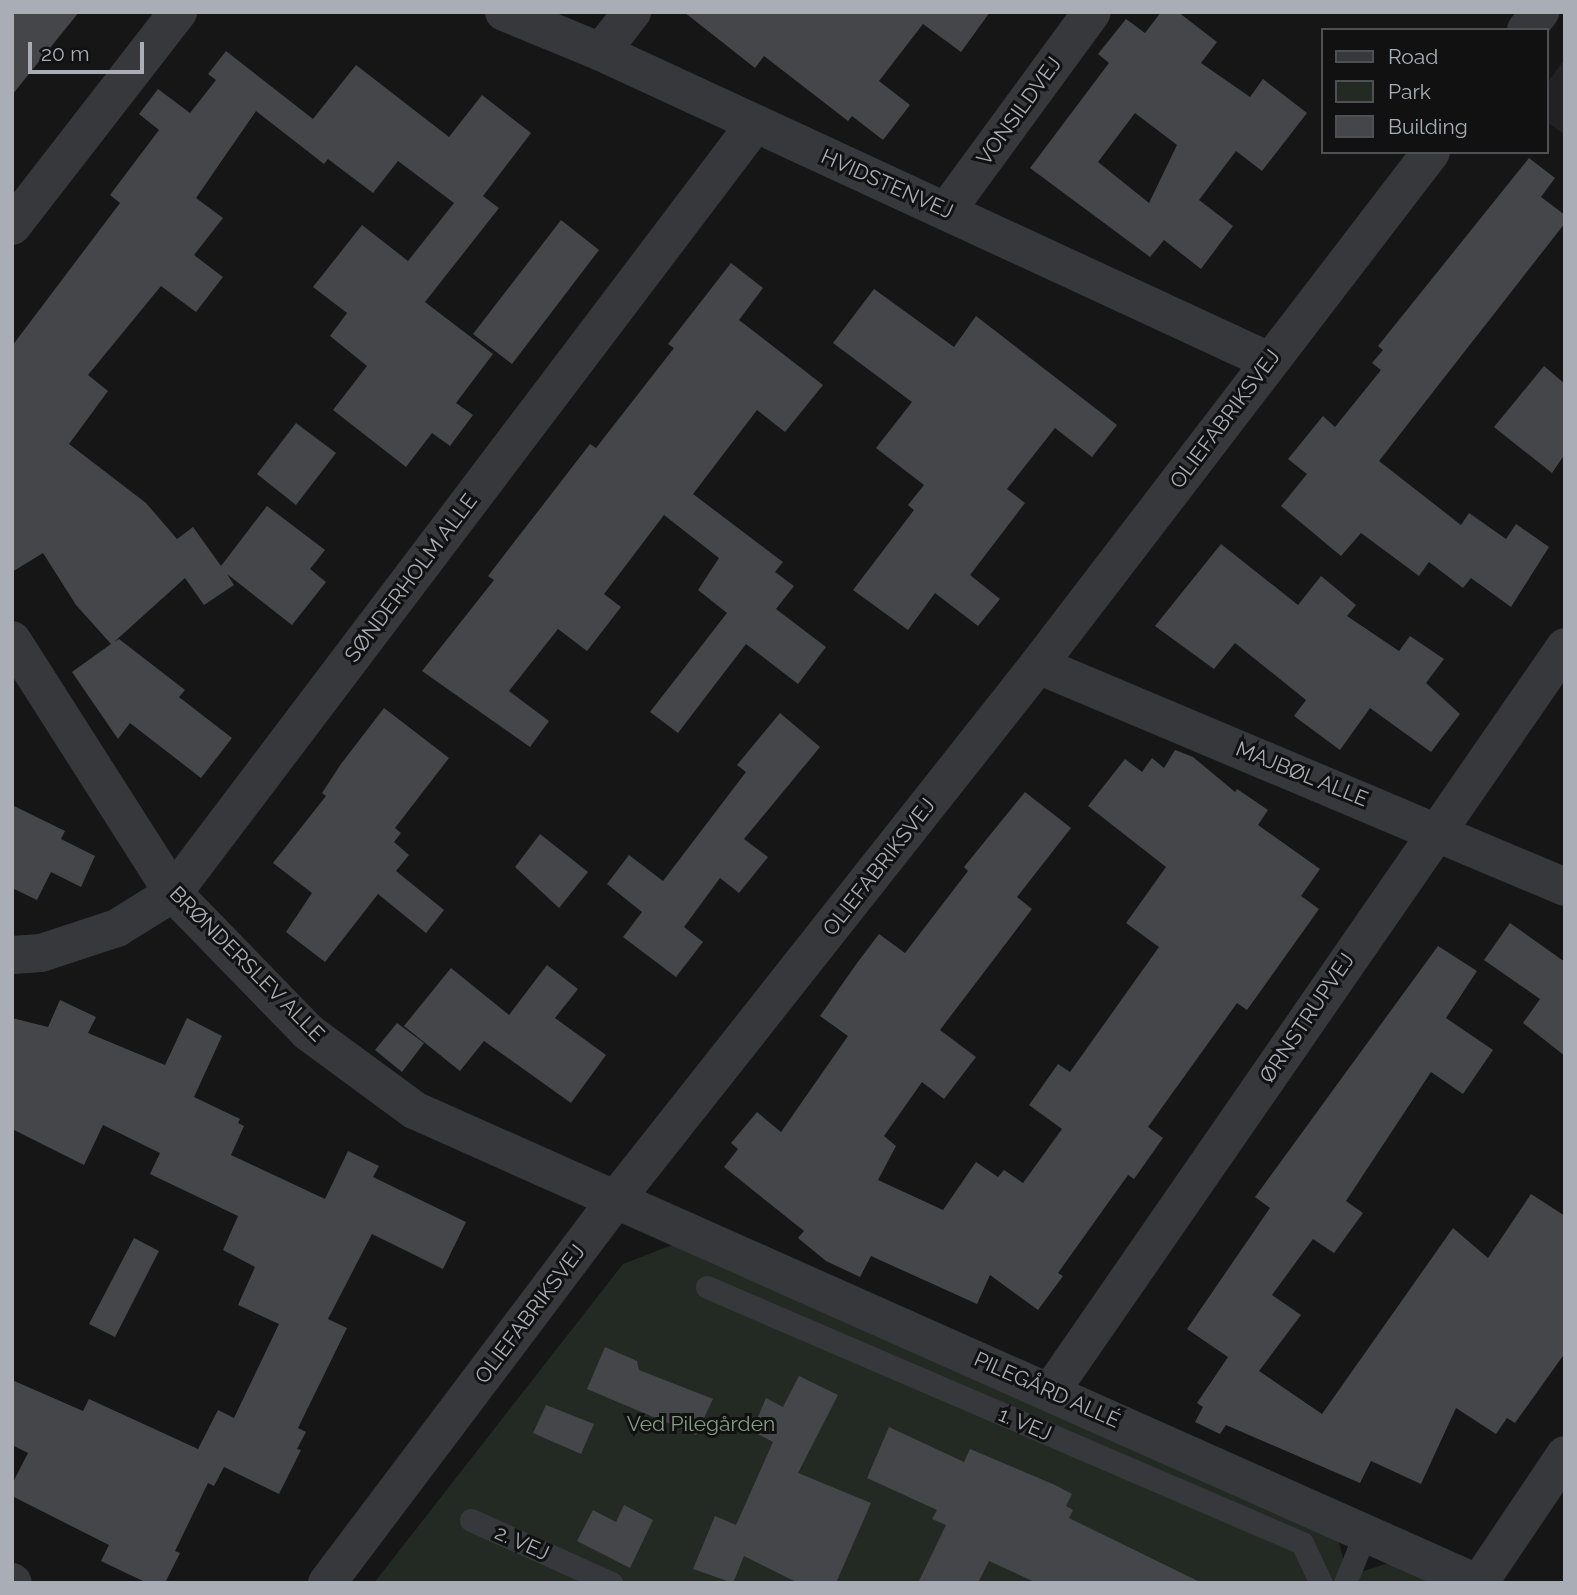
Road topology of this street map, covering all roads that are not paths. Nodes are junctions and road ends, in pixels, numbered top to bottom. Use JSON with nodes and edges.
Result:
{"nodes":[{"id":1,"x":178,"y":12,"type":"edge"},
{"id":2,"x":504,"y":12,"type":"edge"},
{"id":3,"x":632,"y":12,"type":"edge"},
{"id":4,"x":1092,"y":12,"type":"edge"},
{"id":5,"x":1540,"y":12,"type":"edge"},
{"id":6,"x":1528,"y":28,"type":"edge"},
{"id":7,"x":601,"y":52,"type":"junction"},
{"id":8,"x":755,"y":124,"type":"junction"},
{"id":9,"x":1429,"y":154,"type":"edge"},
{"id":10,"x":947,"y":211,"type":"junction"},
{"id":11,"x":12,"y":226,"type":"edge"},
{"id":12,"x":1269,"y":361,"type":"junction"},
{"id":13,"x":12,"y":640,"type":"edge"},
{"id":14,"x":1565,"y":647,"type":"edge"},
{"id":15,"x":1038,"y":665,"type":"junction"},
{"id":16,"x":1436,"y":829,"type":"junction"},
{"id":17,"x":1565,"y":887,"type":"edge"},
{"id":18,"x":173,"y":893,"type":"junction"},
{"id":19,"x":12,"y":955,"type":"edge"},
{"id":20,"x":616,"y":1199,"type":"junction"},
{"id":21,"x":707,"y":1287,"type":"dead end"},
{"id":22,"x":1051,"y":1391,"type":"junction"},
{"id":23,"x":1565,"y":1455,"type":"edge"},
{"id":24,"x":471,"y":1520,"type":"dead end"},
{"id":25,"x":1366,"y":1531,"type":"junction"},
{"id":26,"x":327,"y":1583,"type":"edge"},
{"id":27,"x":611,"y":1583,"type":"edge"},
{"id":28,"x":1321,"y":1583,"type":"edge"},
{"id":29,"x":1345,"y":1583,"type":"edge"},
{"id":30,"x":1478,"y":1583,"type":"edge"}],
"edges":[{"from":1,"to":11,"type":"street"},
{"from":2,"to":7,"type":"street","name":"HVIDSTENVEJ"},
{"from":3,"to":7,"type":"street"},
{"from":4,"to":10,"type":"street","name":"VONSILDVEJ"},
{"from":5,"to":6,"type":"street"},
{"from":7,"to":8,"type":"street","name":"HVIDSTENVEJ"},
{"from":8,"to":10,"type":"street","name":"HVIDSTENVEJ"},
{"from":8,"to":18,"type":"street","name":"SØNDERHOLM ALLE"},
{"from":9,"to":12,"type":"street","name":"OLIEFABRIKSVEJ"},
{"from":10,"to":12,"type":"street","name":"HVIDSTENVEJ"},
{"from":12,"to":15,"type":"street","name":"OLIEFABRIKSVEJ"},
{"from":13,"to":18,"type":"street","name":"BRØNDERSLEV ALLE"},
{"from":14,"to":16,"type":"street","name":"ØRNSTRUPVEJ"},
{"from":15,"to":16,"type":"street","name":"MAJBØL ALLE"},
{"from":15,"to":20,"type":"street","name":"OLIEFABRIKSVEJ"},
{"from":16,"to":17,"type":"street","name":"MAJBØL ALLE"},
{"from":16,"to":22,"type":"street","name":"ØRNSTRUPVEJ"},
{"from":18,"to":19,"type":"street","name":"SØNDERHOLM ALLE"},
{"from":18,"to":20,"type":"street","name":"BRØNDERSLEV ALLE"},
{"from":20,"to":22,"type":"street","name":"PILEGÅRD ALLÉ"},
{"from":20,"to":26,"type":"street","name":"OLIEFABRIKSVEJ"},
{"from":21,"to":28,"type":"lane","name":"1. VEJ"},
{"from":22,"to":25,"type":"street","name":"PILEGÅRD ALLÉ"},
{"from":23,"to":30,"type":"street"},
{"from":24,"to":27,"type":"lane","name":"2. VEJ"},
{"from":25,"to":29,"type":"lane"},
{"from":25,"to":30,"type":"street","name":"PILEGÅRD ALLÉ"}]}
